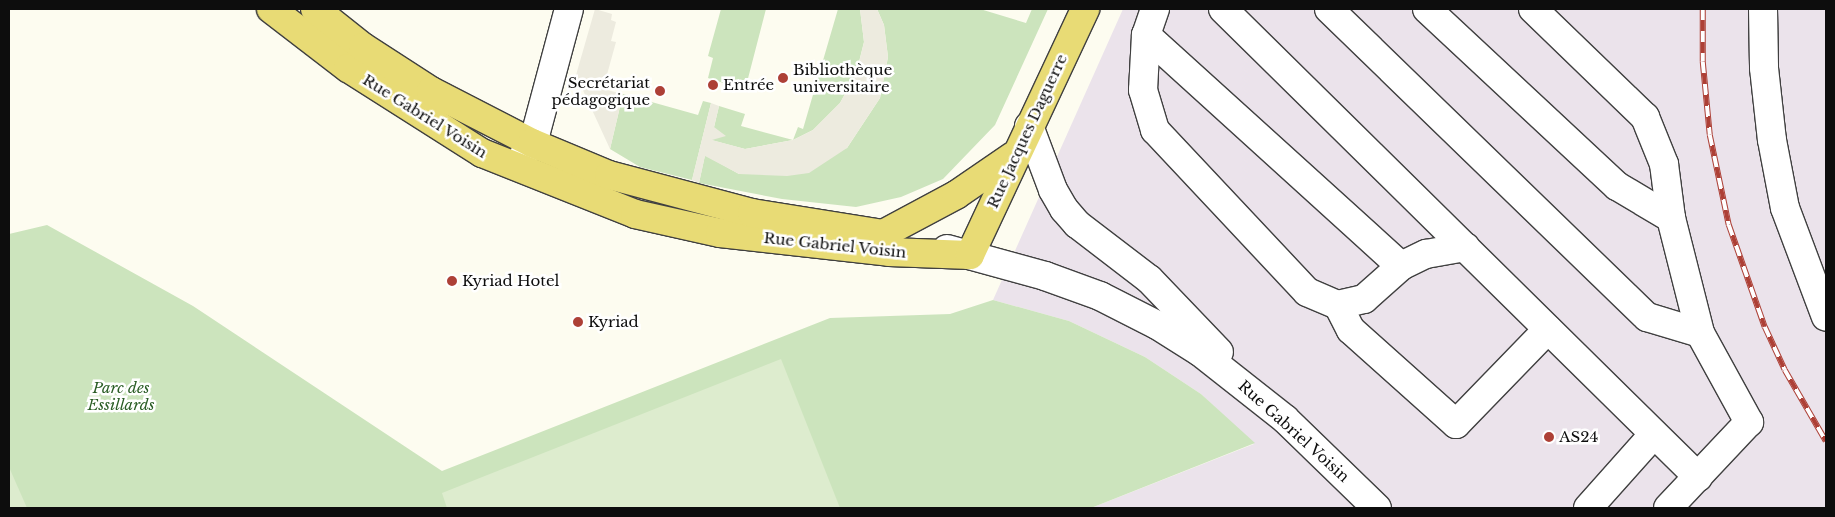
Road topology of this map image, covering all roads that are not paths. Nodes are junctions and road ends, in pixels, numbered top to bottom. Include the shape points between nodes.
1 (271, 9) edge
2 (314, 9) edge
3 (569, 9) edge
4 (1085, 9) edge
5 (1155, 9) edge
6 (1223, 9) edge
7 (1329, 9) edge
8 (1427, 9) edge
9 (1533, 9) edge
10 (1764, 9) edge
11 (1146, 34) junction
12 (355, 58) junction
13 (1029, 126) junction
14 (532, 144) junction
15 (1014, 156) junction
16 (517, 168) junction
17 (1671, 218) junction
18 (883, 234) junction
19 (1465, 247) junction
20 (970, 255) junction
21 (1401, 266) junction
22 (1338, 305) junction
23 (1826, 316) edge
24 (1548, 329) junction
25 (1700, 333) junction
26 (1285, 419) junction
27 (1654, 434) junction
28 (1698, 477) junction
29 (1377, 508) edge
30 (1588, 508) edge
31 (1668, 508) edge

1 - 12 main road, Rue Gabriel Voisin
2 - 12 main road
3 - 14 street
4 - 13 main road, Rue Jacques Daguerre
5 - 11 street
6 - 19 street
7 - 25 street via 1647,317
8 - 17 street via 1617,186
9 - 17 street via 1645,117 1664,164
10 - 23 street via 1764,68 1772,140 1785,208
11 - 21 street
11 - 22 street via 1143,90 1155,130 1307,292
12 - 14 main road via 430,91
12 - 16 main road, Rue Gabriel Voisin via 482,153
13 - 15 main road, Rue Jacques Daguerre
13 - 26 street via 1064,210 1084,230 1148,278
14 - 16 street
14 - 18 main road via 609,175 689,199 752,213
15 - 18 main road via 956,195
15 - 20 main road, Rue Jacques Daguerre
16 - 20 main road, Rue Gabriel Voisin via 635,214 720,233 889,252
17 - 25 street
18 - 20 street
19 - 21 street via 1426,254
19 - 24 street
20 - 26 street, Rue Gabriel Voisin via 1045,276 1116,304 1200,352
21 - 22 street via 1364,299
22 - 24 street via 1351,330 1456,424
24 - 27 street
25 - 28 street via 1749,422
26 - 29 street, Rue Gabriel Voisin
27 - 28 street
27 - 30 street
28 - 31 street

